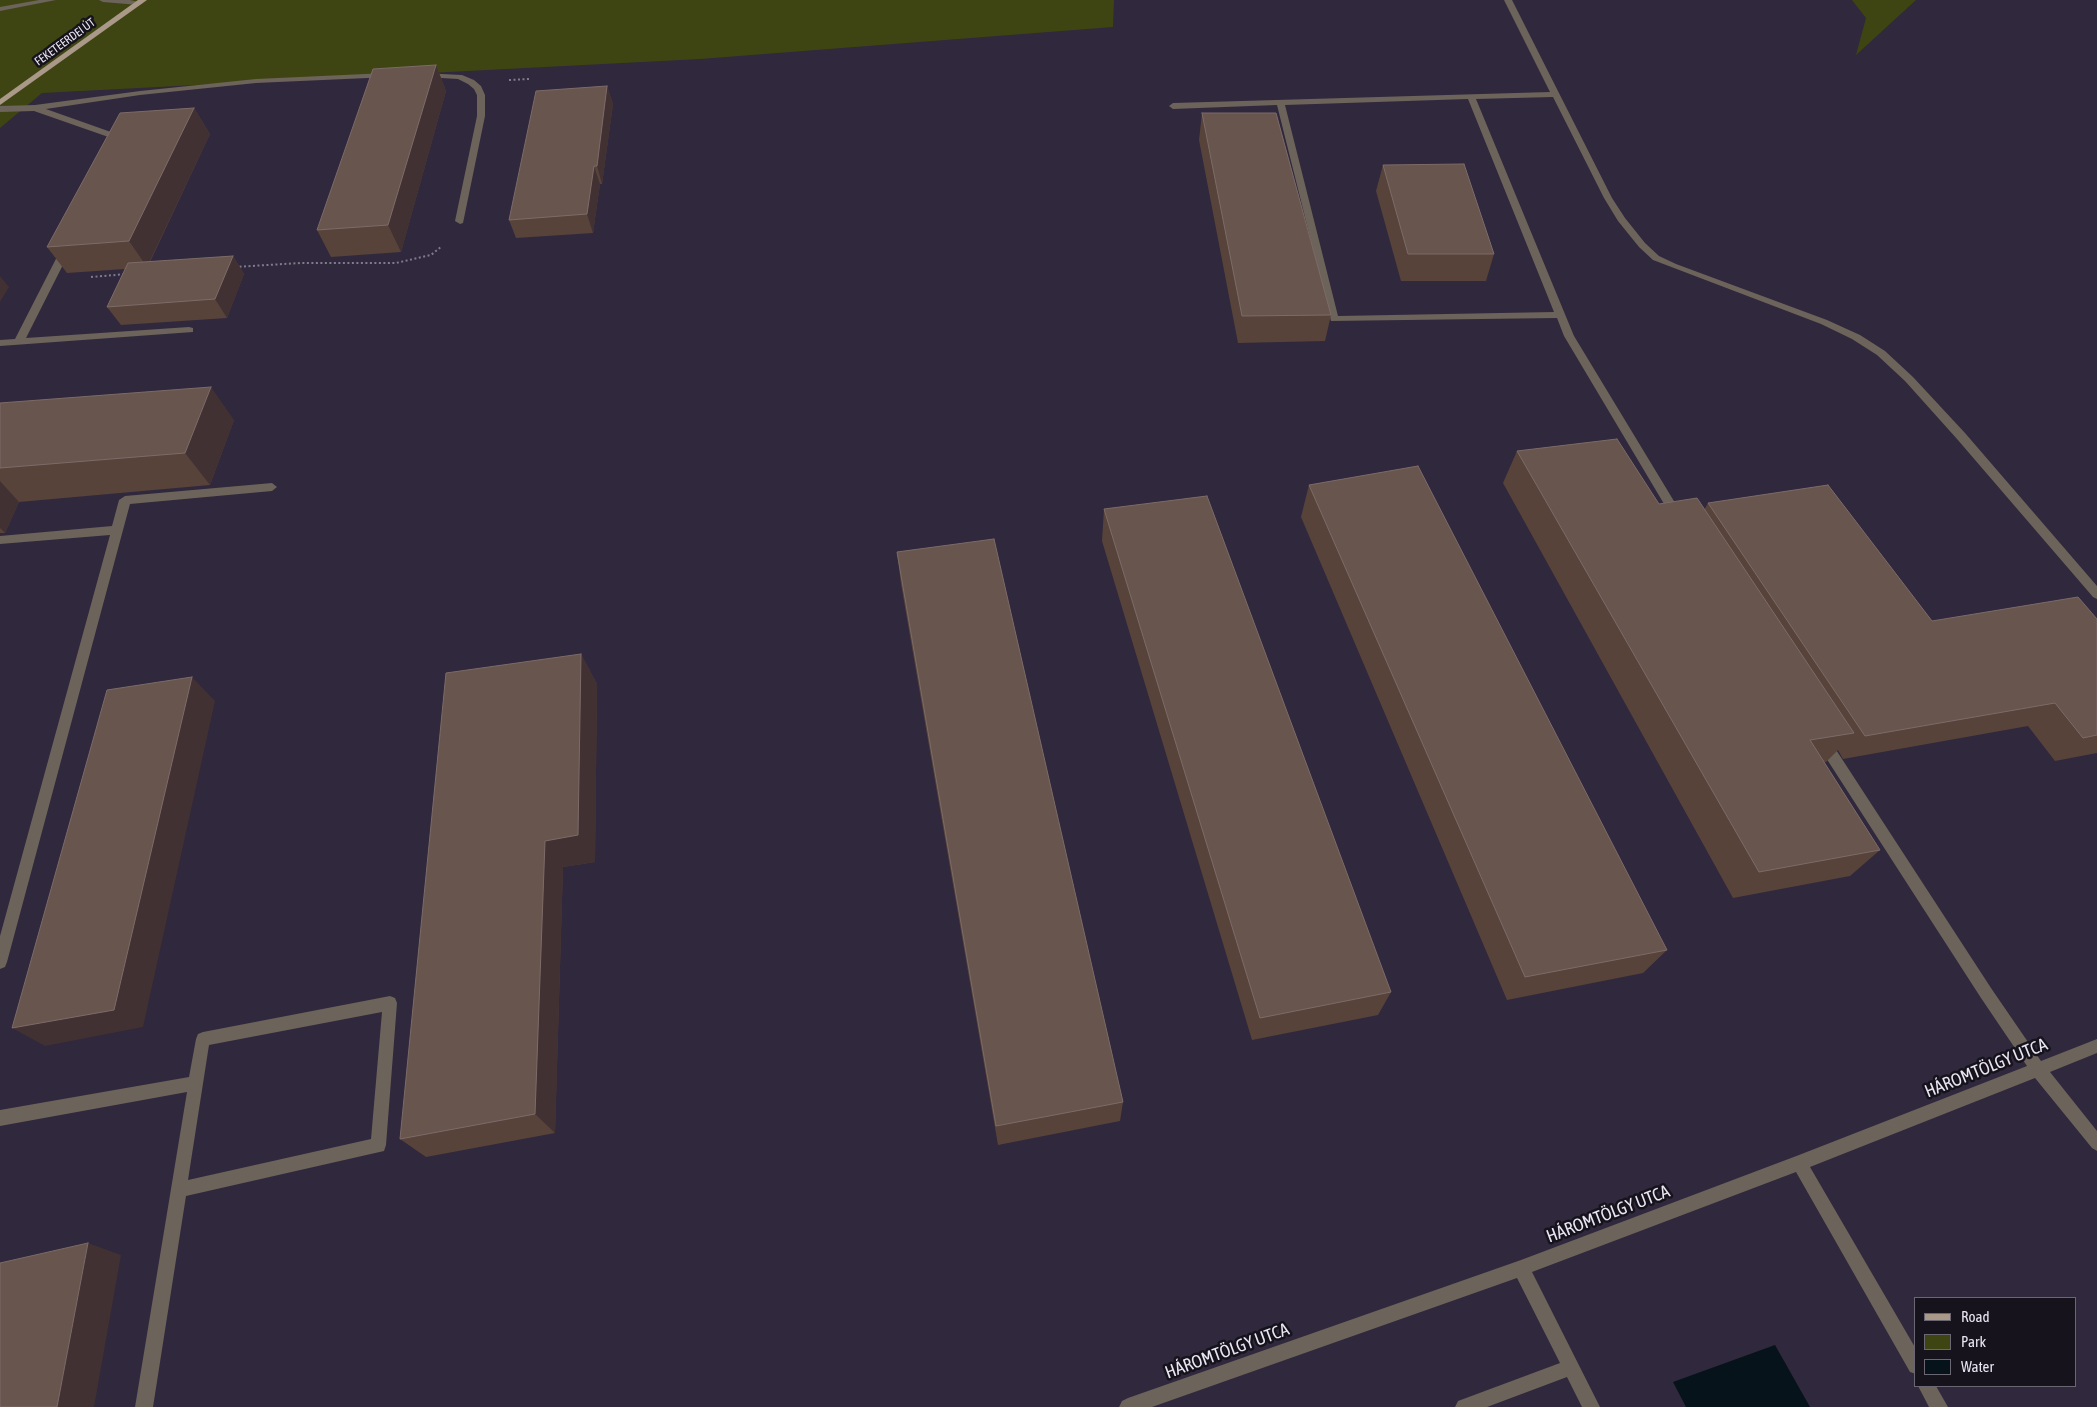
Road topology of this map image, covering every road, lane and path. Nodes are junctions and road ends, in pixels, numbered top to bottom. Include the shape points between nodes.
1 (52, 0) edge
2 (103, 0) edge
3 (1508, 0) edge
4 (42, 1) edge
5 (141, 2) edge
6 (0, 8) edge
7 (401, 74) edge
8 (419, 74) edge
9 (1556, 94) junction
10 (1471, 96) junction
11 (1280, 102) junction
12 (0, 103) edge
13 (1172, 106) dead end
14 (35, 108) junction
15 (0, 109) edge
16 (117, 148) edge
17 (460, 221) joint
18 (68, 244) edge
19 (233, 267) edge
20 (127, 274) edge
21 (50, 279) junction
22 (1560, 315) junction
23 (189, 330) dead end
24 (19, 342) junction
25 (0, 343) edge
26 (272, 487) dead end
27 (1683, 525) edge
28 (116, 530) junction
29 (0, 540) edge
30 (2097, 594) edge
31 (1818, 734) edge
32 (0, 962) edge
33 (2097, 1046) edge
34 (2038, 1069) junction
35 (196, 1084) junction
36 (0, 1118) edge
37 (2097, 1143) edge
38 (1799, 1163) junction
39 (179, 1190) junction
40 (1521, 1268) junction
41 (1914, 1363) edge
42 (1572, 1367) junction
43 (1928, 1387) edge
44 (144, 1407) edge
45 (1128, 1407) edge
46 (1464, 1407) edge
47 (1591, 1407) edge
48 (1939, 1407) edge

1 - 4 street
2 - 5 street
3 - 9 street
4 - 6 street
5 - 12 main road, FEKETEERDEI ÚT
7 - 14 street via 256,81 140,92
8 - 17 street via 459,77 471,82 481,95 482,116
9 - 10 street
9 - 30 street via 1608,198 1621,219 1656,258 1824,322 1881,353 1961,436
10 - 11 street
10 - 22 street
11 - 13 street
11 - 22 street via 1334,319
14 - 15 street
14 - 16 street via 122,139
17 - 19 path via 442,246 431,255 415,260
18 - 21 street
20 - 21 path
21 - 24 street
22 - 27 street via 1569,336
23 - 24 street
24 - 25 street
26 - 28 street via 125,500
28 - 29 street
28 - 32 street
31 - 34 street
33 - 34 street, HÁROMTÖLGY UTCA
34 - 37 street
34 - 38 street, HÁROMTÖLGY UTCA
35 - 36 street
35 - 39 street
35 - 39 street via 203,1039 390,1004 378,1145
38 - 40 street, HÁROMTÖLGY UTCA
38 - 41 street
39 - 44 street
40 - 42 street
40 - 45 street, HÁROMTÖLGY UTCA
42 - 46 street
42 - 47 street
43 - 48 street

